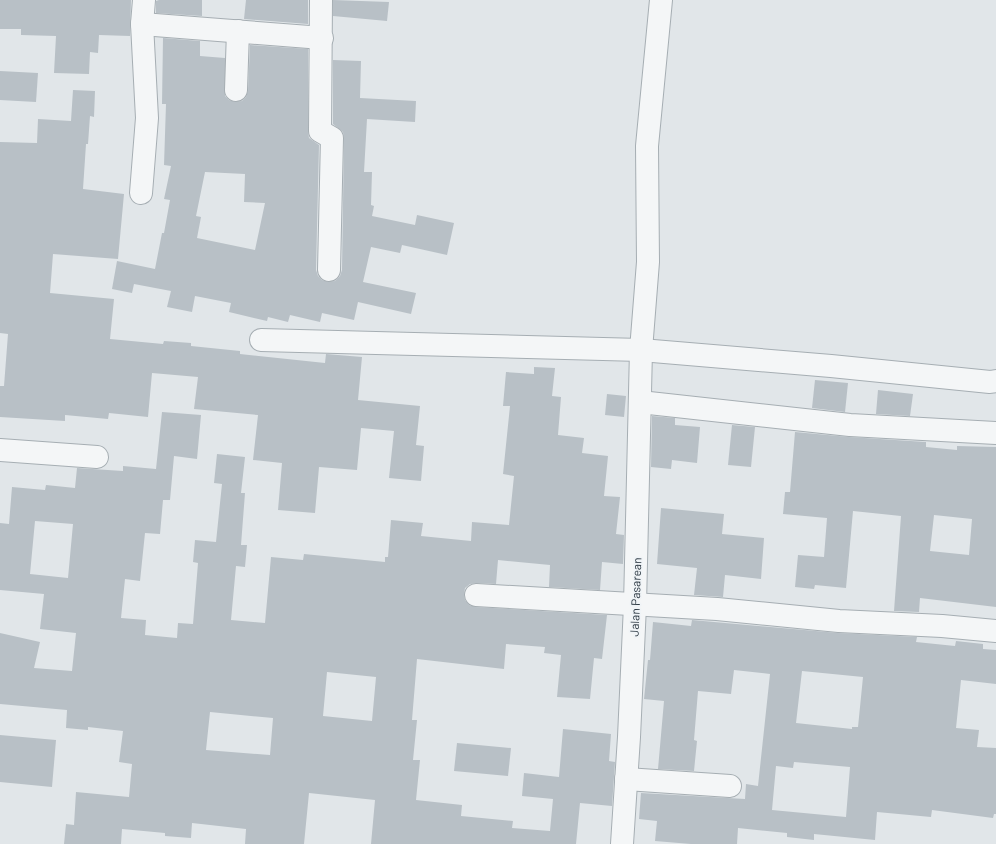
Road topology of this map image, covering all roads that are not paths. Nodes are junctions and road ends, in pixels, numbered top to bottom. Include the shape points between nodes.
1 (144, 0) edge
2 (321, 0) edge
3 (661, 0) edge
4 (142, 24) junction
5 (238, 31) junction
6 (322, 38) junction
7 (236, 90) dead end
8 (141, 193) dead end
9 (330, 270) dead end
10 (261, 340) dead end
11 (641, 350) junction
12 (996, 381) edge
13 (640, 402) junction
14 (996, 434) edge
15 (0, 450) edge
16 (97, 457) dead end
17 (476, 595) dead end
18 (635, 605) junction
19 (996, 632) edge
20 (626, 779) junction
21 (730, 786) dead end
22 (622, 844) edge

1 - 4 street
2 - 6 street
3 - 11 street, Jalan Pasarean via 647,146 648,262
4 - 5 street
4 - 8 street via 147,118
5 - 6 street
5 - 7 street
6 - 9 street via 320,131 332,138
10 - 11 street
11 - 12 street
11 - 13 street, Jalan Pasarean
13 - 14 street via 850,425
13 - 18 street, Jalan Pasarean
15 - 16 street
17 - 18 street
18 - 19 street via 717,609
18 - 20 street, Jalan Pasarean
20 - 21 street
20 - 22 street, Jalan Pasarean

